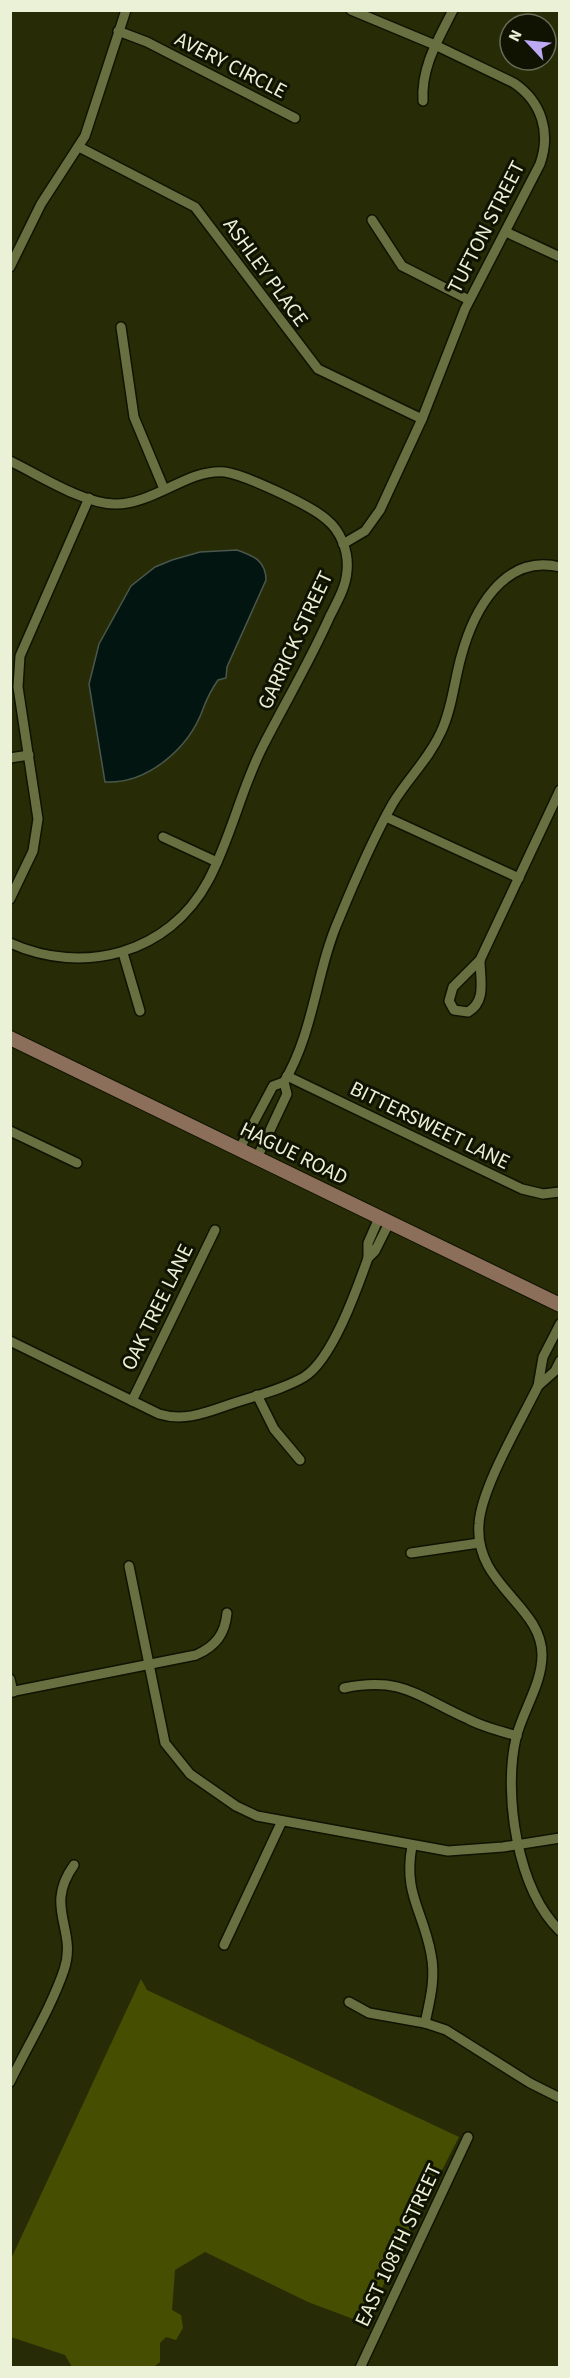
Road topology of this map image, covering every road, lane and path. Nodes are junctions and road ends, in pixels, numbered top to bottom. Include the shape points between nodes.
1 (126, 10) edge
2 (351, 10) edge
3 (453, 10) edge
4 (118, 31) junction
5 (435, 45) junction
6 (423, 101) dead end
7 (295, 118) dead end
8 (79, 147) junction
9 (372, 220) dead end
10 (506, 232) junction
11 (560, 257) edge
12 (10, 267) edge
13 (468, 300) junction
14 (121, 327) dead end
15 (422, 419) junction
16 (10, 461) edge
17 (164, 489) junction
18 (90, 498) junction
19 (343, 544) junction
20 (560, 567) edge
21 (29, 754) junction
22 (10, 758) edge
23 (560, 790) edge
24 (386, 817) junction
25 (163, 837) dead end
26 (217, 862) junction
27 (519, 878) junction
28 (10, 899) edge
29 (10, 943) edge
30 (123, 953) junction
31 (480, 960) junction
32 (140, 1011) dead end
33 (10, 1038) edge
34 (286, 1079) junction
35 (10, 1131) edge
36 (239, 1150) junction
37 (257, 1158) junction
38 (77, 1164) dead end
39 (560, 1192) edge
40 (384, 1220) junction
41 (215, 1230) dead end
42 (560, 1305) edge
43 (560, 1324) edge
44 (10, 1341) edge
45 (560, 1361) edge
46 (537, 1386) junction
47 (257, 1395) junction
48 (132, 1401) junction
49 (300, 1460) dead end
50 (479, 1543) junction
51 (411, 1553) dead end
52 (129, 1566) dead end
53 (227, 1612) dead end
54 (149, 1666) junction
55 (10, 1679) edge
56 (344, 1688) dead end
57 (12, 1692) edge
58 (517, 1736) junction
59 (282, 1821) junction
60 (560, 1838) edge
61 (519, 1844) junction
62 (412, 1846) junction
63 (74, 1865) dead end
64 (560, 1931) edge
65 (224, 1945) dead end
66 (349, 2002) dead end
67 (425, 2023) junction
68 (10, 2082) edge
69 (560, 2098) edge
70 (468, 2138) dead end
71 (360, 2367) edge

1 - 4 street
2 - 5 street, TUFTON STREET
3 - 5 street
4 - 7 street, AVERY CIRCLE
4 - 8 street via 92,118
5 - 6 street via 423,75
5 - 10 street, TUFTON STREET via 521,88 540,114 545,130 543,156
8 - 12 street via 41,204
8 - 15 street, ASHLEY PLACE via 195,207 318,369
9 - 13 street via 402,266
10 - 11 street
10 - 13 street, TUFTON STREET
13 - 15 street, TUFTON STREET
14 - 17 street via 134,417
15 - 19 street, TUFTON STREET via 375,519 361,534
16 - 18 street
17 - 18 street via 120,504
17 - 19 street via 200,474 233,474 321,515
18 - 21 street via 20,656 18,687
19 - 26 street, GARRICK STREET via 347,562 343,588 262,748
20 - 24 street via 529,566 509,575 488,596 463,650 435,746
21 - 22 street
21 - 28 street via 38,830 33,851
23 - 27 street
24 - 27 street
24 - 34 street via 334,930 304,1037
25 - 26 street
26 - 30 street, GARRICK STREET via 202,892 183,915 155,937
27 - 31 street
29 - 30 street, GARRICK STREET via 42,955 69,959
30 - 32 street
31 - 31 street via 450,992 454,1010 468,1012 478,1004 482,992
33 - 36 street, HAGUE ROAD
34 - 36 street via 273,1086
34 - 37 street via 287,1094
34 - 39 street, BITTERSWEET LANE via 522,1190
35 - 38 street
36 - 37 street, HAGUE ROAD
37 - 40 street, HAGUE ROAD
40 - 42 street, HAGUE ROAD
40 - 47 street via 368,1243 368,1258 353,1297 317,1367 298,1380
41 - 48 street, OAK TREE LANE
43 - 46 street via 543,1357
44 - 48 street
45 - 46 street via 555,1371
46 - 50 street via 487,1492 480,1514
47 - 48 street via 185,1417 159,1414
47 - 49 street via 274,1430
50 - 51 street
50 - 58 street via 493,1576 533,1626 540,1641 540,1672
52 - 54 street
53 - 54 street via 219,1639 205,1651
54 - 57 street
54 - 59 street via 161,1734 177,1761 242,1810
55 - 57 street
56 - 58 street via 379,1683 405,1687 468,1719
58 - 61 street via 512,1783
59 - 62 street
59 - 65 street
60 - 61 street
61 - 62 street via 466,1851
61 - 64 street via 534,1893
62 - 67 street via 410,1891 432,1961 432,1990
63 - 68 street via 64,1878 59,1898 67,1944 64,1970
66 - 67 street via 377,2016
67 - 69 street via 460,2036 530,2083
70 - 71 street, EAST 108TH STREET

